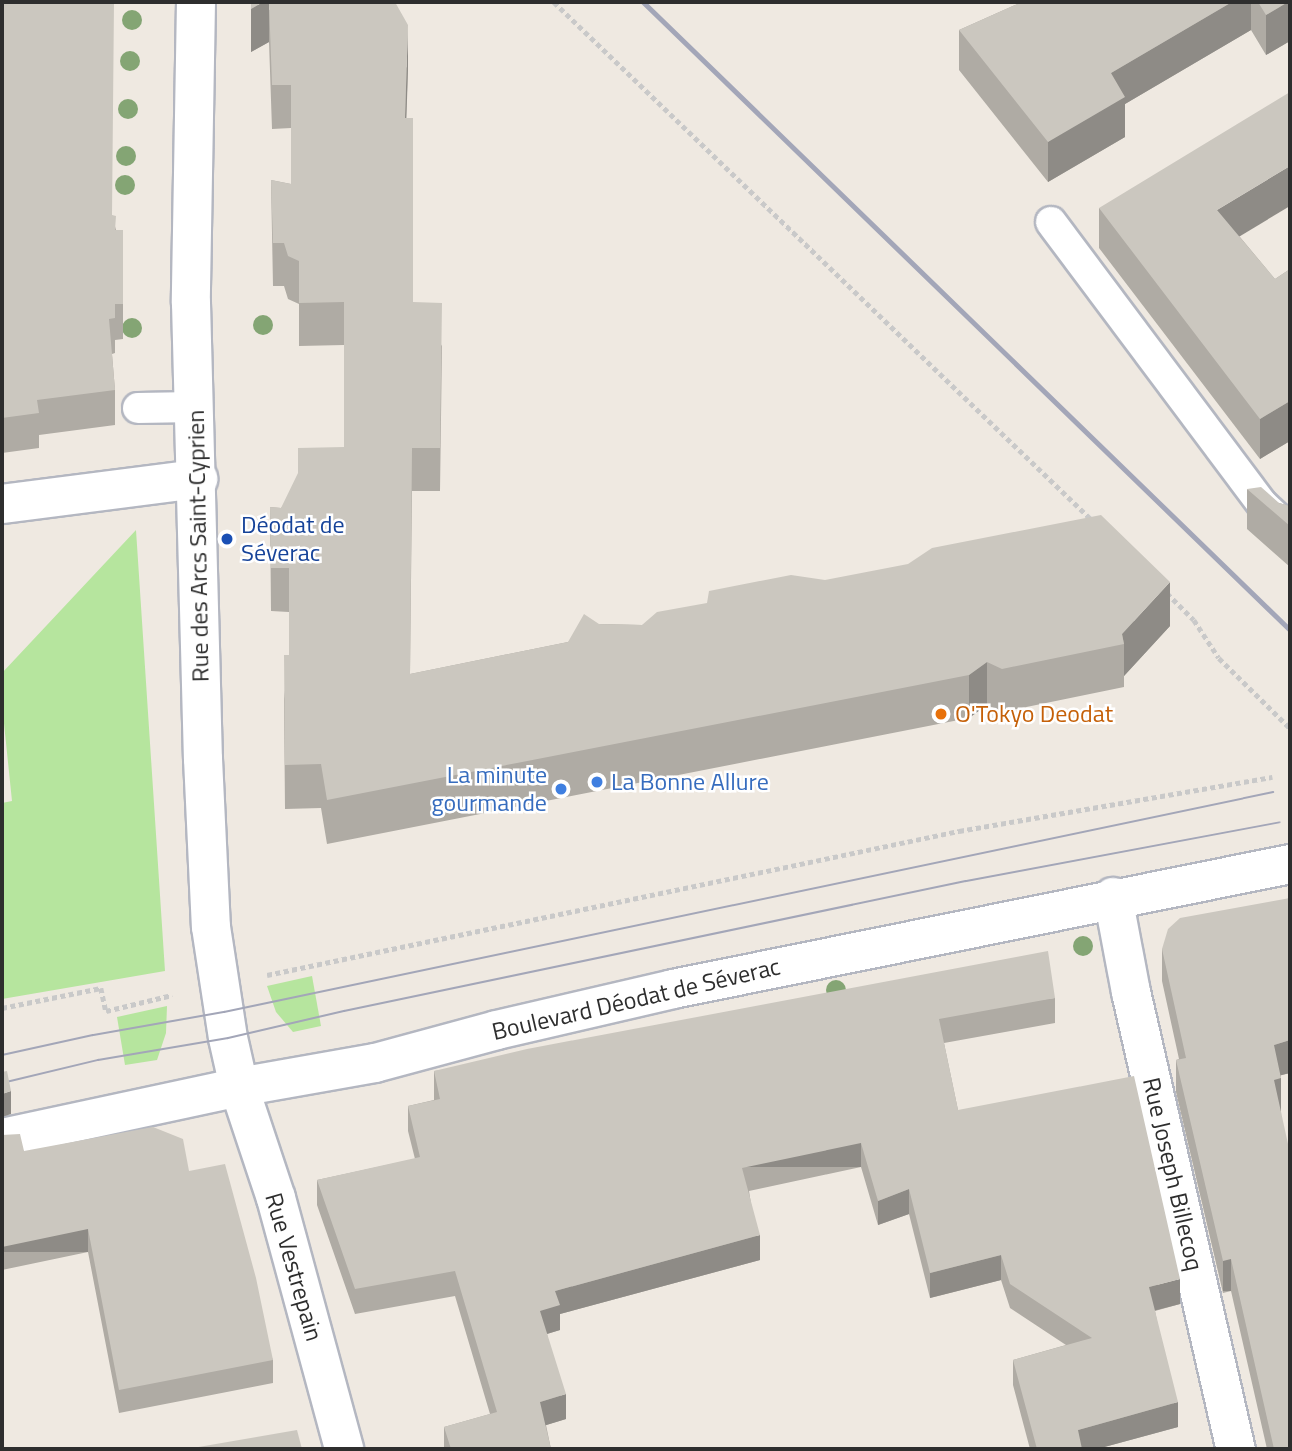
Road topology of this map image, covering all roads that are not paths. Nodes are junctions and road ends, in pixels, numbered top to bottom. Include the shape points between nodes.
1 (196, 2) edge
2 (1051, 222) dead end
3 (194, 407) junction
4 (138, 408) dead end
5 (198, 479) junction
6 (2, 504) edge
7 (1290, 530) edge
8 (1284, 867) edge
9 (1114, 897) junction
10 (239, 1087) junction
11 (2, 1138) edge
12 (344, 1449) edge
13 (1236, 1449) edge

1 - 3 street, Rue des Arcs Saint-Cyprien via 191,303
2 - 7 lane via 1263,506
3 - 4 lane
3 - 5 street, Rue des Arcs Saint-Cyprien
5 - 6 street
5 - 10 street, Rue des Arcs Saint-Cyprien via 210,919
8 - 9 street, Boulevard Déodat de Séverac
9 - 10 street, Boulevard Déodat de Séverac via 590,1007 375,1063
9 - 13 street, Rue Joseph Billecoq via 1131,992
10 - 11 street, Boulevard Déodat de Séverac
10 - 12 street, Rue Vestrepain via 276,1198

